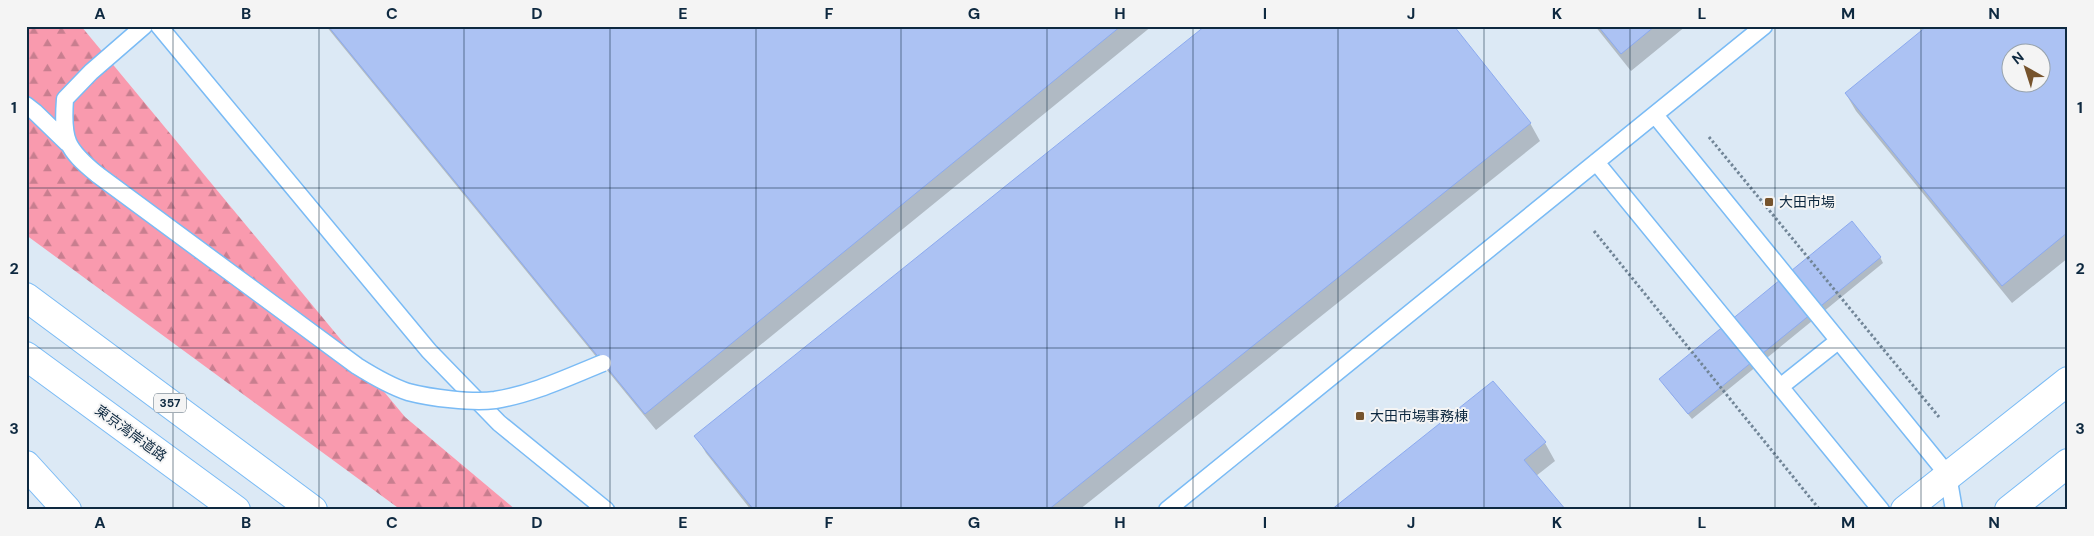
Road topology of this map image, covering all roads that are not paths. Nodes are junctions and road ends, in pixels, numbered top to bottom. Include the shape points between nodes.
1 (144, 26) edge
2 (159, 26) edge
3 (1764, 26) edge
4 (26, 105) edge
5 (1655, 115) junction
6 (67, 143) junction
7 (1596, 162) junction
8 (26, 297) edge
9 (1838, 341) junction
10 (26, 356) edge
11 (603, 363) dead end
12 (2068, 381) edge
13 (1780, 387) junction
14 (2068, 463) edge
15 (26, 465) edge
16 (1948, 475) junction
17 (26, 493) edge
18 (49, 510) edge
19 (67, 510) edge
20 (236, 510) edge
21 (313, 510) edge
22 (606, 510) edge
23 (1167, 510) edge
24 (1881, 510) edge
25 (1905, 510) edge
26 (1954, 510) edge
27 (2010, 510) edge

1 - 6 lane via 65,98
2 - 22 lane via 429,351 499,423
3 - 5 lane
4 - 6 lane
5 - 7 lane
5 - 9 lane
6 - 11 lane, bridge via 79,160 98,176 357,366 408,392 494,400 536,390
7 - 13 lane
7 - 23 lane
8 - 21 main road, 357
9 - 13 lane
9 - 16 lane
10 - 20 main road, 東京湾岸道路
12 - 16 main road
13 - 24 lane
14 - 27 main road
15 - 19 main road
16 - 25 main road
16 - 26 lane
17 - 18 main road

